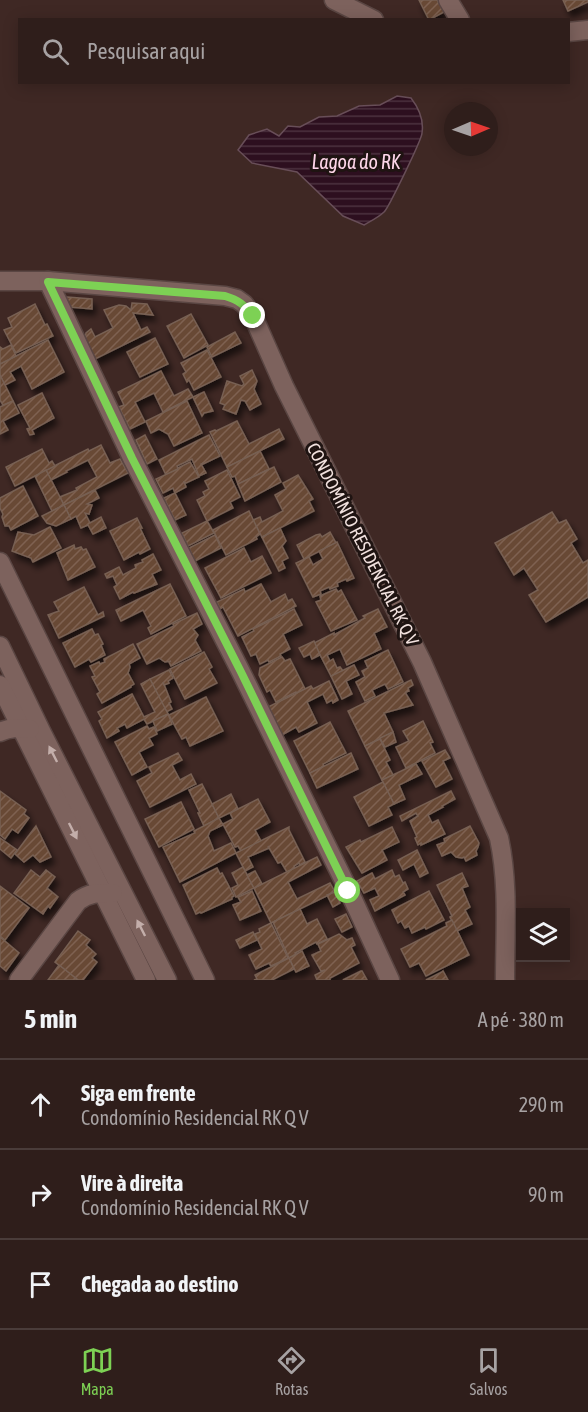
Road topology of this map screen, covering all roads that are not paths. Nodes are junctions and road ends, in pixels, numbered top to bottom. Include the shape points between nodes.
1 (334, 0) edge
2 (448, 0) edge
3 (370, 18) edge
4 (459, 18) edge
5 (588, 30) edge
6 (570, 32) edge
7 (0, 281) edge
8 (48, 282) junction
9 (0, 562) edge
10 (0, 646) edge
11 (0, 685) edge
12 (22, 729) junction
13 (41, 731) junction
14 (0, 732) edge
15 (104, 893) junction
16 (123, 893) junction
17 (19, 980) edge
18 (146, 980) edge
19 (167, 980) edge
20 (205, 980) edge
21 (390, 980) edge
22 (504, 980) edge

1 - 3 street
2 - 4 street
5 - 6 street
7 - 8 street, CONDOMÍNIO RESIDENCIAL RK Q V
8 - 21 street
8 - 22 street, CONDOMÍNIO RESIDENCIAL RK Q V via 225,296 244,304 253,316 422,662 499,838 505,890
9 - 20 street
10 - 13 street
11 - 12 street
12 - 13 street
12 - 14 street
12 -> 15 street
16 -> 13 street
15 - 16 street
15 - 17 street via 78,901
15 - 18 street
19 -> 16 street

